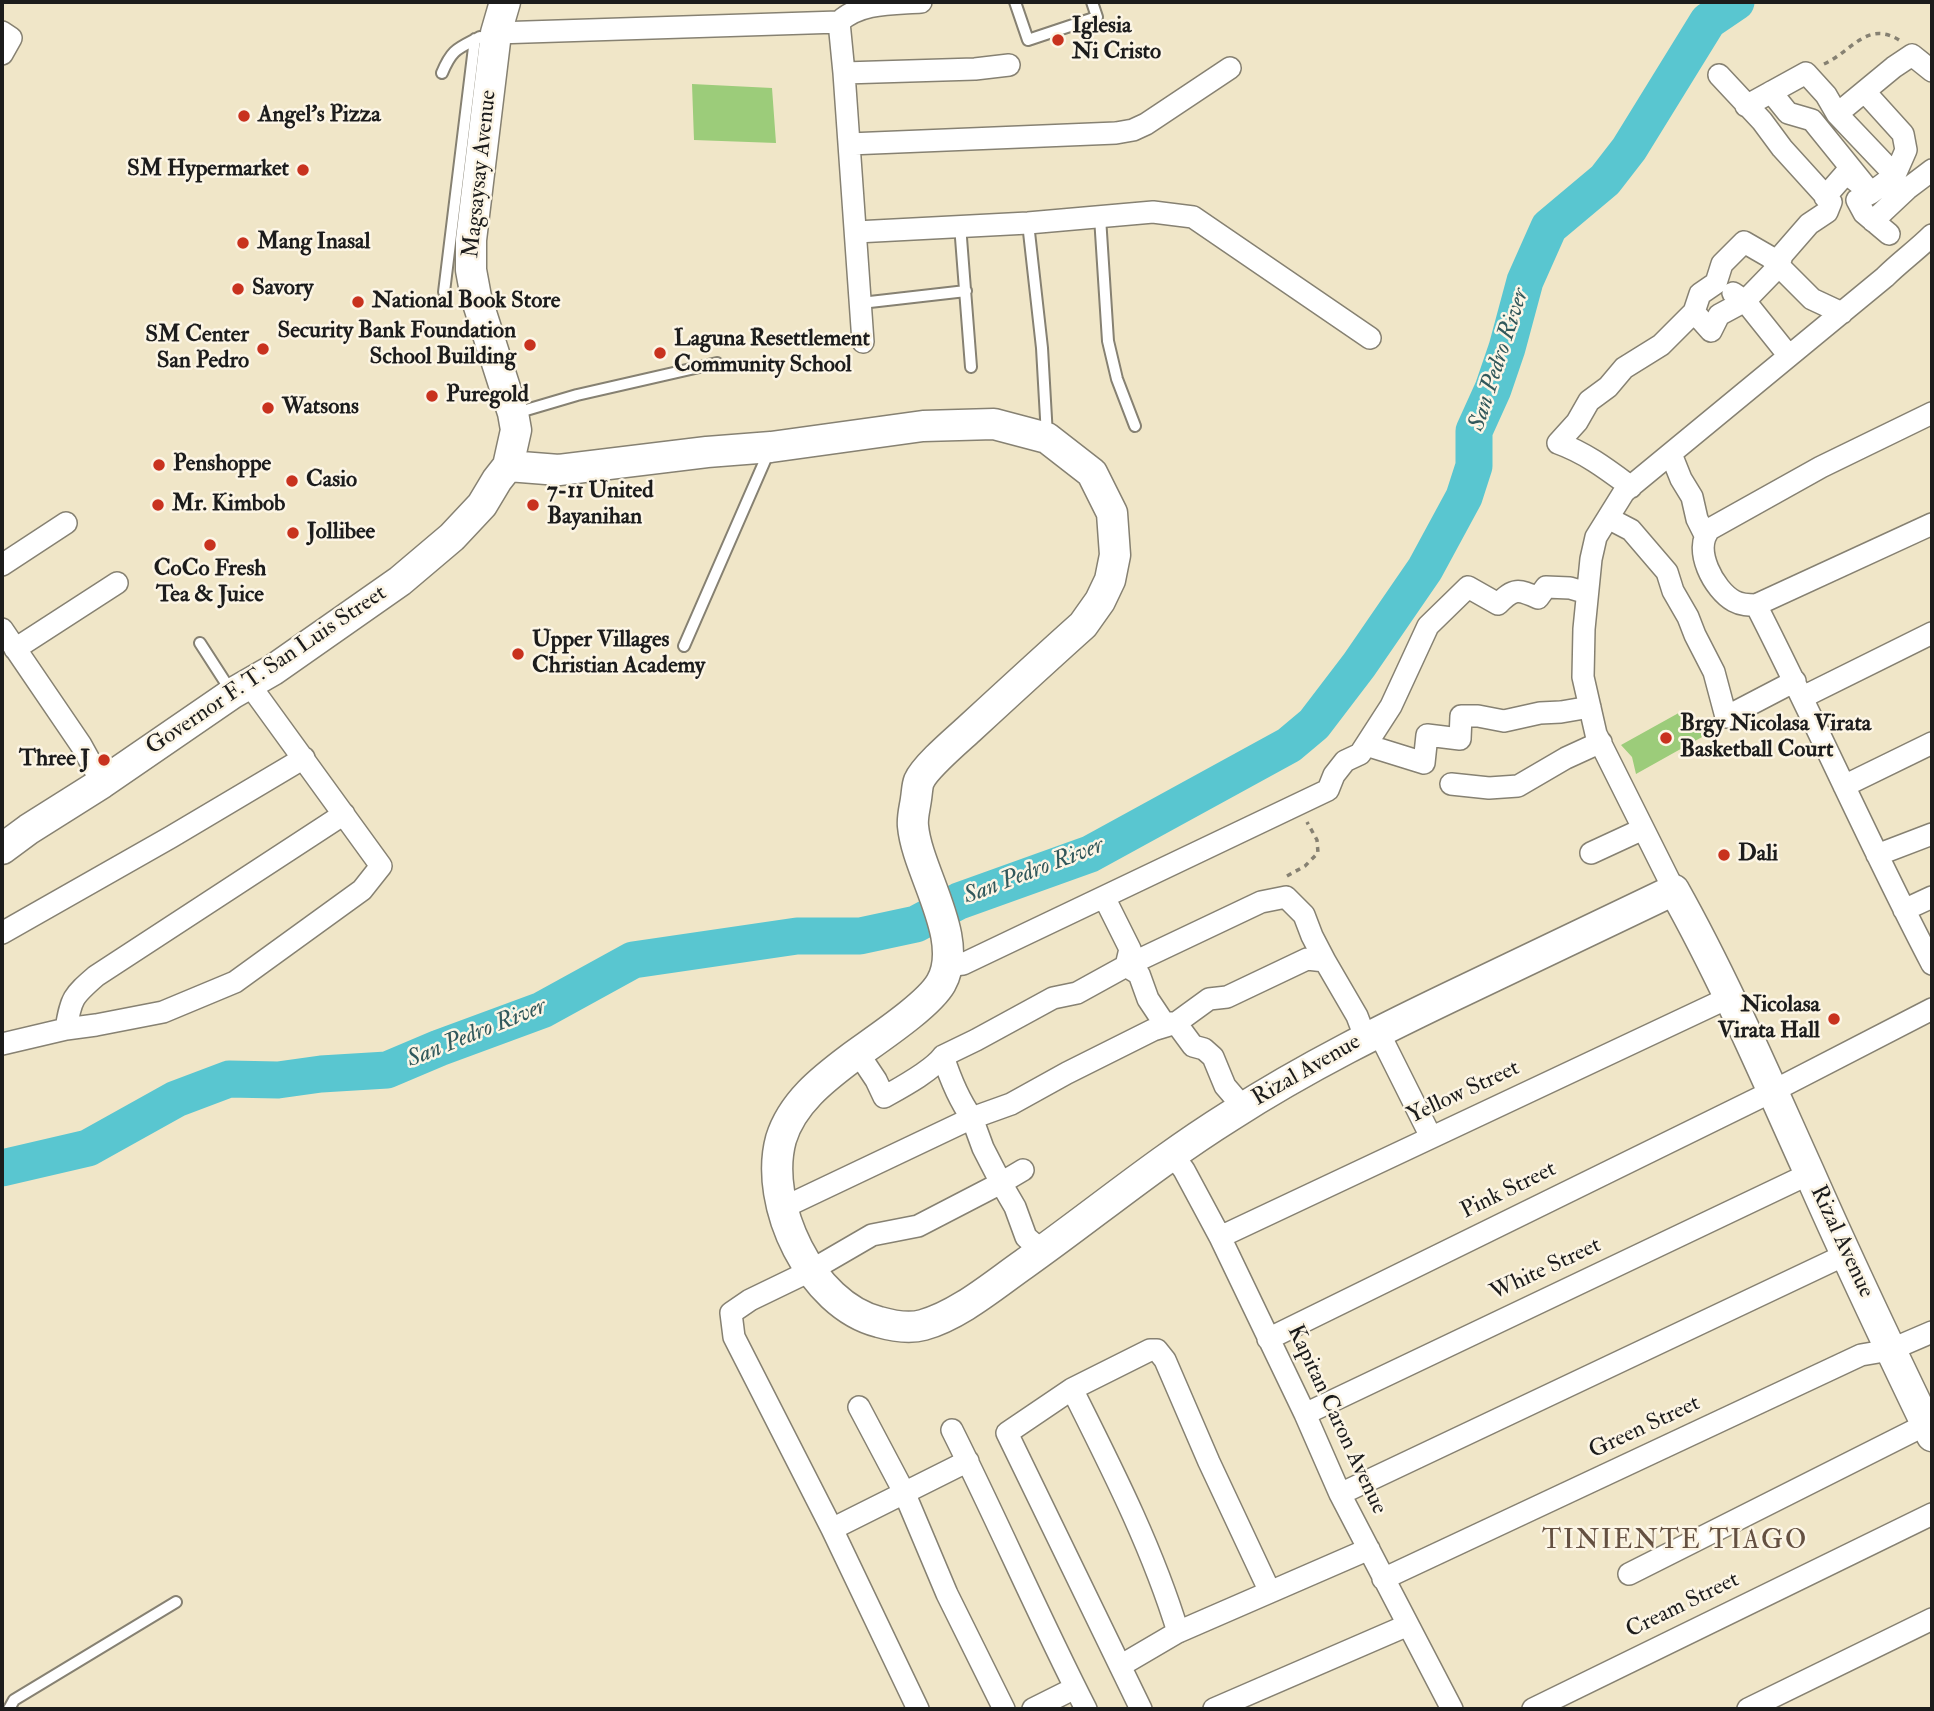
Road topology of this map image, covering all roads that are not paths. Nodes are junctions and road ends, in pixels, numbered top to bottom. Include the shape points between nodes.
1 (505, 2) edge
2 (920, 2) edge
3 (1015, 2) edge
4 (1092, 2) edge
5 (839, 22) junction
6 (2, 32) edge
7 (486, 36) junction
8 (1922, 52) edge
9 (2, 54) edge
10 (1009, 65) dead end
11 (1230, 68) dead end
12 (1932, 71) edge
13 (442, 73) dead end
14 (844, 73) junction
15 (1718, 75) dead end
16 (1771, 92) junction
17 (1866, 92) junction
18 (1746, 106) junction
19 (1838, 114) junction
20 (849, 144) junction
21 (1932, 170) edge
22 (1895, 174) junction
23 (1871, 193) junction
24 (1825, 197) junction
25 (1100, 217) junction
26 (1028, 223) junction
27 (960, 225) junction
28 (856, 232) junction
29 (1932, 235) edge
30 (1779, 266) junction
31 (1716, 283) junction
32 (966, 291) junction
33 (444, 292) dead end
34 (1745, 301) junction
35 (860, 303) junction
36 (1694, 312) junction
37 (1842, 313) junction
38 (1370, 338) dead end
39 (863, 342) dead end
40 (1789, 356) junction
41 (717, 363) dead end
42 (971, 368) dead end
43 (513, 413) junction
44 (1932, 413) edge
45 (1135, 426) dead end
46 (1047, 438) junction
47 (771, 447) junction
48 (1671, 454) junction
49 (508, 466) junction
50 (1631, 487) junction
51 (1608, 519) junction
52 (66, 523) dead end
53 (1932, 524) edge
54 (1705, 535) junction
55 (2, 565) edge
56 (117, 583) dead end
57 (1587, 593) junction
58 (1756, 605) junction
59 (2, 629) edge
60 (1932, 633) edge
61 (200, 643) dead end
62 (684, 646) dead end
63 (15, 649) junction
64 (241, 688) junction
65 (1799, 689) junction
66 (1590, 707) junction
67 (1601, 742) junction
68 (1932, 743) edge
69 (1366, 745) junction
70 (304, 758) junction
71 (102, 783) junction
72 (1451, 785) dead end
73 (1844, 786) junction
74 (344, 814) junction
75 (1643, 829) junction
76 (1932, 834) edge
77 (2, 849) edge
78 (1591, 853) dead end
79 (1877, 855) junction
80 (1674, 890) junction
81 (1104, 897) junction
82 (1932, 897) edge
83 (1904, 910) junction
84 (2, 933) edge
85 (1325, 961) junction
86 (947, 962) junction
87 (1932, 964) edge
88 (1126, 966) junction
89 (1730, 997) junction
90 (1932, 1009) edge
91 (1176, 1023) junction
92 (66, 1029) junction
93 (1371, 1034) junction
94 (2, 1044) edge
95 (943, 1056) junction
96 (864, 1062) dead end
97 (1773, 1091) junction
98 (1243, 1107) junction
99 (972, 1118) junction
100 (1432, 1137) junction
101 (1172, 1154) junction
102 (1023, 1170) dead end
103 (1809, 1174) junction
104 (1001, 1183) junction
105 (793, 1203) dead end
106 (1220, 1237) junction
107 (1042, 1251) junction
108 (1847, 1254) junction
109 (810, 1271) junction
110 (1932, 1332) edge
111 (1268, 1339) junction
112 (1890, 1350) junction
113 (1072, 1389) junction
114 (859, 1407) dead end
115 (1305, 1414) junction
116 (952, 1430) dead end
117 (1929, 1430) edge
118 (968, 1461) junction
119 (904, 1492) junction
120 (1340, 1494) junction
121 (1932, 1514) edge
122 (832, 1529) junction
123 (1369, 1549) junction
124 (1629, 1574) dead end
125 (1383, 1579) junction
126 (1270, 1592) junction
127 (176, 1602) dead end
128 (1932, 1619) edge
129 (1408, 1625) junction
130 (1178, 1632) junction
131 (1120, 1666) junction
132 (1075, 1688) junction
133 (1450, 1708) edge
134 (9, 1709) edge
135 (918, 1709) edge
136 (1004, 1709) edge
137 (1033, 1709) edge
138 (1086, 1709) edge
139 (1141, 1709) edge
140 (1214, 1709) edge
141 (1532, 1709) edge
142 (1748, 1709) edge

1 - 7 main road, Magsaysay Avenue
2 - 5 street via 862,8
3 - 4 lane via 1028,40 1097,17
5 - 7 street
5 - 14 street
6 - 9 street via 11,38
7 - 13 lane via 460,47
7 - 33 lane
7 - 43 main road, Magsaysay Avenue via 471,270
8 - 12 street
8 - 17 street via 1894,67
10 - 14 street
11 - 20 street via 1133,130
14 - 20 street
15 - 18 street
16 - 18 street
16 - 19 street via 1806,73
16 - 23 street via 1788,113 1812,120
17 - 19 street
17 - 22 street via 1903,134 1906,149
18 - 24 street
19 - 22 street
20 - 28 street
21 - 23 street via 1907,189 1881,228 1857,200
22 - 23 street
23 - 24 street via 1846,173
24 - 30 street via 1831,201 1827,212 1809,224 1782,255
25 - 26 street
25 - 38 street via 1153,212 1193,216
25 - 45 lane via 1108,341
26 - 27 street
26 - 46 lane
27 - 28 street
27 - 32 lane
28 - 35 street
29 - 37 street
30 - 31 street via 1744,242 1722,264
30 - 34 street
30 - 37 street via 1812,299
31 - 34 street
31 - 36 street via 1700,294
32 - 35 lane
32 - 42 lane
34 - 36 street via 1719,315 1711,331
34 - 40 street
35 - 39 street
36 - 50 street via 1661,345 1624,368 1589,401 1558,443 1599,463
37 - 40 street
40 - 48 street
41 - 43 lane
43 - 49 main road, Magsaysay Avenue via 516,430
44 - 54 street via 1821,467
46 - 47 main road via 994,424 923,426
46 - 86 main road, Rizal Avenue via 1092,473 1112,513 1115,555 1110,580 1083,625 947,748 919,780 913,824 948,942
47 - 49 main road via 559,470
47 - 62 lane
48 - 50 street
48 - 54 street
49 - 64 main road, Governor F. T. San Luis Street via 482,505 452,537 400,581
50 - 51 street
51 - 57 street via 1596,537
51 - 65 street via 1631,530 1667,572 1714,672 1726,717
52 - 55 street
53 - 58 street
54 - 58 street via 1703,554 1721,592 1736,603
56 - 63 street
57 - 66 street via 1583,677
57 - 69 street via 1546,587 1538,598 1510,592 1499,604 1468,587 1428,626 1391,706
58 - 65 street
59 - 63 street
60 - 65 street
61 - 64 lane
63 - 71 street
64 - 70 street
64 - 71 main road, Governor F. T. San Luis Street
65 - 73 street
66 - 67 street
66 - 69 street via 1504,721 1461,716 1460,739 1427,735 1424,763
67 - 72 street via 1518,786
67 - 75 street
68 - 73 street
69 - 81 street via 1360,754 1345,761 1328,790
70 - 74 street
70 - 84 street
71 - 77 main road, Governor F. T. San Luis Street
73 - 79 street
74 - 92 street via 96,976 75,995
74 - 92 street via 381,866 362,890 235,982 163,1012
75 - 78 street
75 - 80 street
76 - 79 street
79 - 83 street
80 - 89 main road, Rizal Avenue
80 - 93 main road, Rizal Avenue
81 - 86 street via 963,964
81 - 88 street via 1130,949
82 - 83 street
83 - 87 street
85 - 88 street via 1304,915 1286,897 1261,902
85 - 91 street via 1307,959 1227,996 1209,999
85 - 93 street
86 - 109 main road, Rizal Avenue via 942,981 929,998 821,1080 797,1107 782,1137 777,1169 781,1204 792,1240
88 - 91 street via 1139,974 1164,1023
88 - 95 street via 1077,993 1053,998
89 - 97 main road, Rizal Avenue
89 - 100 street, Yellow Street
90 - 97 street, Pink Street
91 - 98 street via 1193,1046 1213,1057 1225,1086
91 - 99 street via 1142,1035 1011,1104
92 - 94 street
93 - 98 main road, Rizal Avenue
93 - 100 street
95 - 96 street via 884,1097
95 - 99 street
97 - 103 main road, Rizal Avenue
97 - 111 street, Pink Street
98 - 101 main road, Rizal Avenue
99 - 104 street
99 - 105 street
100 - 106 street, Yellow Street
101 - 106 street, Kapitan Caron Avenue
101 - 107 main road, Rizal Avenue
102 - 104 street
103 - 108 main road, Rizal Avenue
103 - 115 street, White Street
104 - 107 street via 1016,1207 1026,1237
104 - 109 street via 918,1226 872,1235
106 - 111 street, Kapitan Caron Avenue
107 - 109 main road, Rizal Avenue via 957,1310 921,1326 867,1320 834,1298
108 - 112 main road, Rizal Avenue
108 - 120 street
109 - 122 street via 731,1313 734,1337
110 - 112 street, Green Street
111 - 115 street, Kapitan Caron Avenue
112 - 117 main road, Rizal Avenue
112 - 125 street, Green Street via 1861,1355
113 - 126 street via 1157,1350
113 - 130 street via 1133,1513
113 - 131 street via 1007,1433
114 - 119 street
115 - 120 street, Kapitan Caron Avenue
116 - 118 street
117 - 124 street
118 - 119 street
118 - 132 street
119 - 122 street
119 - 136 street via 947,1594
120 - 123 street, Kapitan Caron Avenue
121 - 141 street, Cream Street
122 - 135 street
123 - 125 street, Kapitan Caron Avenue
123 - 126 street
125 - 129 street, Kapitan Caron Avenue
126 - 130 street
127 - 134 lane via 14,1700
128 - 142 street
129 - 133 street, Kapitan Caron Avenue
129 - 140 street
130 - 131 street
131 - 139 street
132 - 137 street
132 - 138 street

